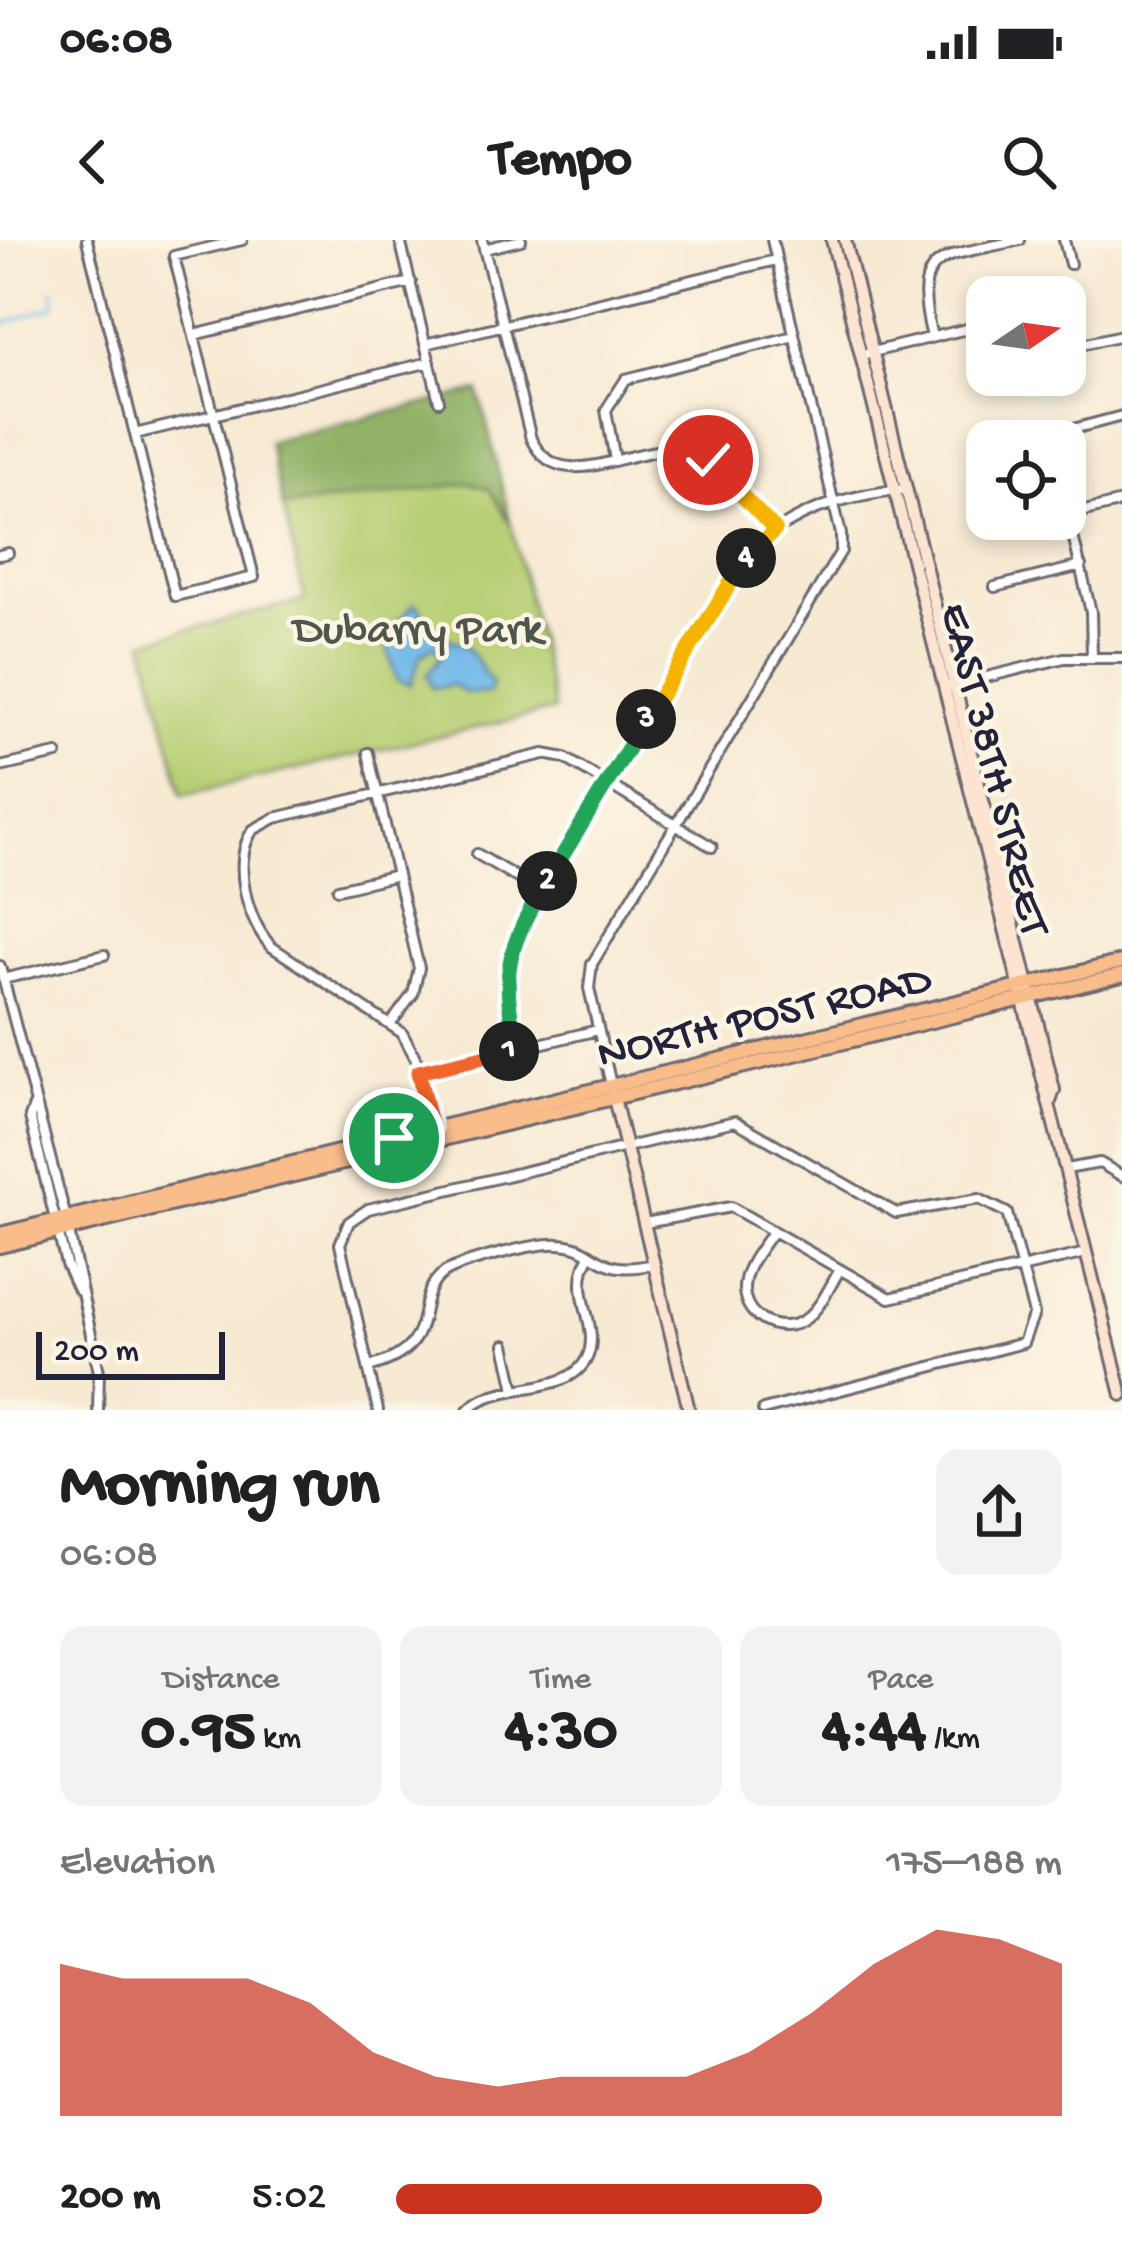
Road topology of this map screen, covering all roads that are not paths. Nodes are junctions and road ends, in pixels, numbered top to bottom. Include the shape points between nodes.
1 (87, 240) edge
2 (242, 240) edge
3 (400, 240) edge
4 (521, 240) edge
5 (772, 240) edge
6 (832, 240) edge
7 (844, 240) edge
8 (1020, 240) edge
9 (1064, 240) edge
10 (483, 244) edge
11 (776, 260) junction
12 (1070, 264) dead end
13 (411, 282) junction
14 (503, 325) junction
15 (966, 329) edge
16 (194, 335) junction
17 (1122, 335) edge
18 (794, 336) junction
19 (932, 337) junction
20 (1086, 343) edge
21 (425, 344) junction
22 (866, 354) junction
23 (430, 362) junction
24 (439, 400) dead end
25 (214, 414) junction
26 (1122, 416) edge
27 (1086, 425) edge
28 (134, 434) junction
29 (726, 437) dead end
30 (614, 460) junction
31 (710, 461) junction
32 (900, 490) junction
33 (1122, 502) edge
34 (834, 504) junction
35 (1086, 511) edge
36 (775, 530) junction
37 (1074, 540) edge
38 (1081, 566) junction
39 (994, 587) dead end
40 (1092, 656) junction
41 (1122, 658) edge
42 (948, 687) junction
43 (368, 753) dead end
44 (56, 754) dead end
45 (0, 767) edge
46 (606, 783) junction
47 (378, 794) junction
48 (676, 825) junction
49 (712, 847) dead end
50 (477, 854) dead end
51 (397, 875) junction
52 (338, 889) dead end
53 (541, 892) junction
54 (104, 955) dead end
55 (1122, 962) edge
56 (0, 966) edge
57 (1122, 974) edge
58 (3, 979) junction
59 (1024, 993) junction
60 (392, 1022) junction
61 (598, 1030) junction
62 (518, 1049) junction
63 (418, 1072) junction
64 (612, 1091) junction
65 (433, 1135) junction
66 (626, 1146) junction
67 (1066, 1168) junction
68 (1122, 1176) edge
69 (645, 1223) junction
70 (62, 1225) junction
71 (772, 1231) junction
72 (0, 1234) edge
73 (0, 1246) edge
74 (1086, 1252) junction
75 (589, 1257) junction
76 (655, 1264) junction
77 (1023, 1268) junction
78 (839, 1271) junction
79 (505, 1345) dead end
80 (368, 1367) junction
81 (515, 1389) junction
82 (1122, 1395) edge
83 (470, 1407) edge
84 (98, 1410) edge
85 (378, 1410) edge
86 (689, 1410) edge
87 (763, 1410) edge

1 - 28 street
2 - 16 street via 174,256
3 - 13 street
4 - 10 street
5 - 11 street
6 - 22 main road, EAST 38TH STREET
7 - 22 main road, EAST 38TH STREET
8 - 19 street via 932,267 922,294
9 - 12 street
10 - 14 street
11 - 14 street
11 - 18 street
13 - 16 street
13 - 21 street
14 - 21 street
14 - 30 street via 542,457 570,468
15 - 19 street
16 - 25 street
17 - 20 street
18 - 30 street via 626,379 606,413
18 - 34 street
19 - 22 street
21 - 23 street
22 - 32 main road, EAST 38TH STREET
23 - 24 street
23 - 25 street
25 - 28 street
25 - 28 street via 254,577 175,596
26 - 27 street
29 - 31 street
30 - 31 street via 671,448
31 - 36 street
32 - 34 street
32 - 42 main road, EAST 38TH STREET
33 - 35 street
34 - 36 street
34 - 48 street via 842,537 837,563
36 - 46 street via 738,570
37 - 38 street
38 - 39 street
38 - 40 street
40 - 41 street
40 - 42 street
42 - 59 main road, EAST 38TH STREET
43 - 47 street
44 - 45 street
46 - 47 street via 542,754
46 - 48 street
46 - 53 street
47 - 51 street
47 - 60 street via 274,818 249,835 242,864 262,937
48 - 49 street
48 - 61 street via 592,964
50 - 53 street
51 - 52 street
51 - 60 street via 419,971
53 - 62 street via 507,963
54 - 58 street
55 - 59 main road, NORTH POST ROAD
56 - 58 street
57 - 59 main road, NORTH POST ROAD
58 - 70 street
59 - 64 main road, NORTH POST ROAD
59 - 67 main road, EAST 38TH STREET
60 - 63 street via 411,1045
61 - 62 street
61 - 64 street
62 - 63 street
63 - 65 street
64 - 65 main road, NORTH POST ROAD
64 - 66 main road
65 - 70 main road, NORTH POST ROAD
66 - 69 main road
66 - 77 street via 741,1122 896,1214 976,1199 996,1204 1012,1221
66 - 80 street via 368,1209 345,1227 340,1252
67 - 68 street via 1100,1163
67 - 74 main road, EAST 38TH STREET
69 - 71 street via 721,1205
69 - 76 main road
70 - 72 main road, NORTH POST ROAD
70 - 73 main road, NORTH POST ROAD
70 - 84 street via 100,1372
71 - 78 street
71 - 78 street via 744,1288 764,1322 806,1319
74 - 77 street
74 - 82 main road, EAST 38TH STREET
75 - 76 street via 619,1270
75 - 80 street via 558,1244 449,1270 434,1285 411,1348
75 - 81 street via 578,1285 590,1338 586,1360 568,1376
76 - 86 main road
77 - 78 street via 896,1298
77 - 87 street via 1034,1320 1018,1347
79 - 81 street
80 - 85 street
81 - 83 street

